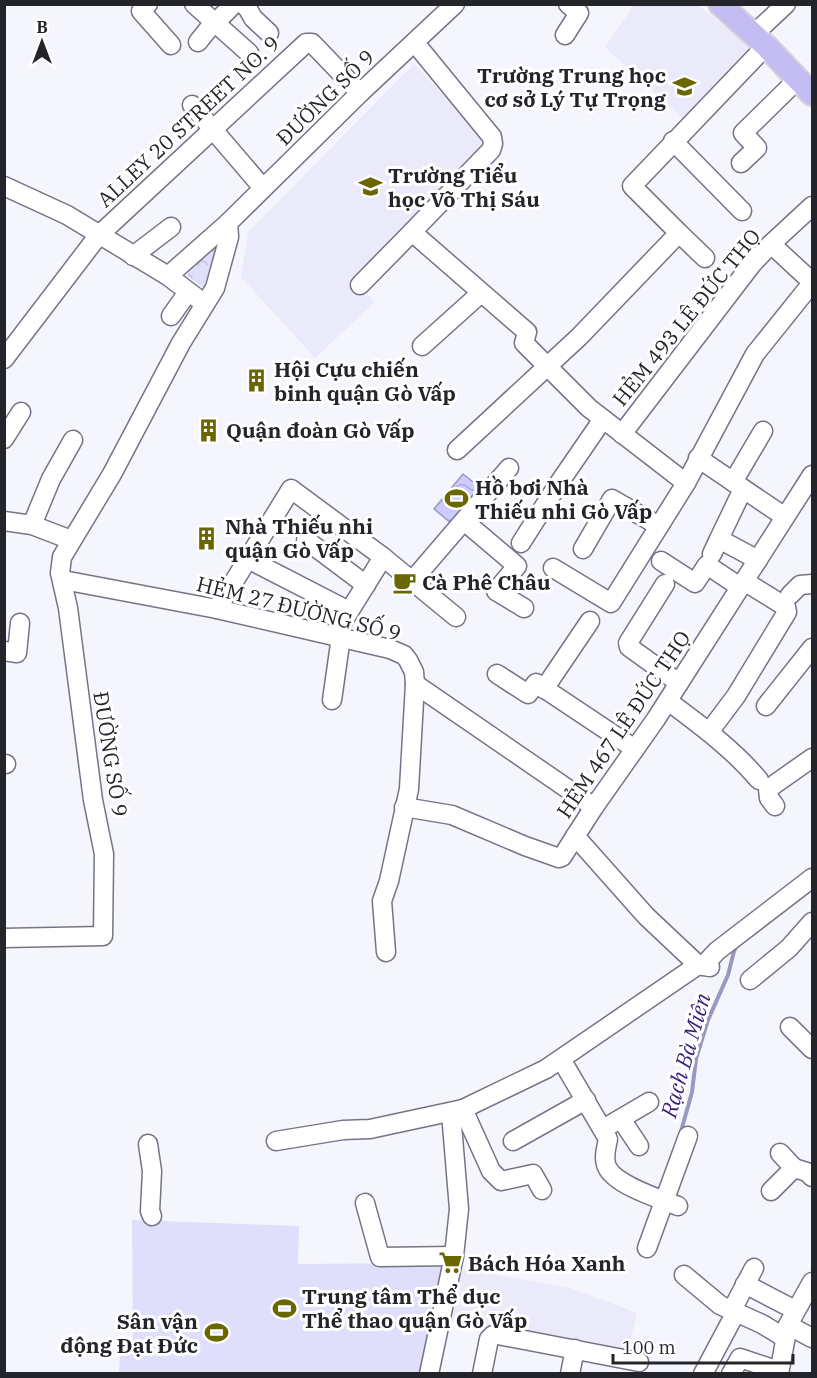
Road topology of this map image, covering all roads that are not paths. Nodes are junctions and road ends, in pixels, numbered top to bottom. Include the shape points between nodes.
1 (148, 4) edge
2 (194, 4) edge
3 (243, 4) edge
4 (455, 4) edge
5 (567, 4) edge
6 (720, 4) edge
7 (786, 4) edge
8 (223, 14) edge
9 (269, 33) dead end
10 (565, 35) dead end
11 (760, 40) junction
12 (198, 42) dead end
13 (415, 43) junction
14 (171, 45) dead end
15 (249, 53) dead end
16 (805, 86) edge
17 (360, 93) junction
18 (192, 105) dead end
19 (211, 129) junction
20 (673, 141) junction
21 (741, 163) dead end
22 (263, 188) junction
23 (7, 193) edge
24 (813, 206) edge
25 (742, 211) dead end
26 (228, 223) junction
27 (171, 227) dead end
28 (412, 232) junction
29 (679, 233) junction
30 (98, 236) junction
31 (771, 244) junction
32 (133, 256) junction
33 (705, 258) dead end
34 (168, 276) junction
35 (813, 283) edge
36 (360, 285) dead end
37 (188, 292) junction
38 (482, 293) junction
39 (205, 304) junction
40 (171, 316) dead end
41 (422, 346) dead end
42 (5, 358) edge
43 (546, 367) junction
44 (21, 412) dead end
45 (603, 419) junction
46 (763, 431) dead end
47 (622, 434) junction
48 (4, 439) edge
49 (73, 440) dead end
50 (457, 450) dead end
51 (698, 458) junction
52 (509, 468) dead end
53 (813, 475) edge
54 (686, 483) junction
55 (738, 485) junction
56 (785, 517) junction
57 (4, 521) edge
58 (464, 521) junction
59 (32, 525) junction
60 (659, 526) junction
61 (71, 540) junction
62 (306, 540) dead end
63 (521, 543) dead end
64 (583, 549) dead end
65 (383, 557) junction
66 (248, 559) junction
67 (758, 560) junction
68 (661, 561) dead end
69 (553, 568) dead end
70 (63, 580) junction
71 (412, 581) junction
72 (665, 584) dead end
73 (742, 584) junction
74 (813, 584) edge
75 (366, 585) junction
76 (790, 595) dead end
77 (524, 608) dead end
78 (217, 609) junction
79 (349, 611) junction
80 (456, 616) dead end
81 (590, 621) dead end
82 (20, 623) dead end
83 (337, 636) junction
84 (813, 648) edge
85 (4, 651) edge
86 (497, 674) dead end
87 (415, 684) junction
88 (679, 684) junction
89 (544, 689) junction
90 (332, 700) dead end
91 (668, 701) junction
92 (766, 706) dead end
93 (709, 732) junction
94 (635, 749) junction
95 (813, 758) edge
96 (759, 780) dead end
97 (775, 806) dead end
98 (404, 807) junction
99 (594, 807) junction
100 (575, 836) junction
101 (813, 878) edge
102 (813, 922) edge
103 (4, 938) edge
104 (386, 952) dead end
105 (704, 966) junction
106 (750, 980) dead end
107 (790, 1027) dead end
108 (813, 1049) edge
109 (561, 1059) junction
110 (585, 1100) junction
111 (649, 1102) dead end
112 (457, 1111) junction
113 (621, 1119) junction
114 (603, 1129) junction
115 (688, 1136) dead end
116 (276, 1141) dead end
117 (513, 1141) dead end
118 (148, 1144) dead end
119 (639, 1146) dead end
120 (780, 1152) dead end
121 (794, 1168) junction
122 (813, 1177) edge
123 (542, 1190) dead end
124 (771, 1191) dead end
125 (365, 1203) dead end
126 (671, 1203) junction
127 (152, 1215) dead end
128 (647, 1248) dead end
129 (454, 1256) junction
130 (684, 1275) dead end
131 (813, 1282) edge
132 (734, 1311) junction
133 (789, 1324) junction
134 (813, 1338) edge
135 (575, 1349) junction
136 (639, 1362) dead end
137 (779, 1372) edge
138 (429, 1374) edge
139 (482, 1374) edge
140 (570, 1374) edge
141 (703, 1374) edge
142 (731, 1374) edge

1 - 14 street via 141,11
2 - 8 street
3 - 9 street
4 - 13 street, ĐƯỜNG SỐ 9
5 - 10 street via 579,13
6 - 11 main road
7 - 11 street
8 - 12 street
8 - 15 street
11 - 16 main road
11 - 20 street
13 - 17 street, ĐƯỜNG SỐ 9
13 - 28 street via 493,144
16 - 21 street via 743,133 757,148
17 - 19 street, ALLEY 20 STREET NO. 9 via 309,42
17 - 22 street, ĐƯỜNG SỐ 9
18 - 19 street
19 - 22 street
19 - 30 street, ALLEY 20 STREET NO. 9
20 - 25 street
20 - 29 street via 632,186
22 - 26 street, ĐƯỜNG SỐ 9
23 - 30 street via 67,215
24 - 31 street, HẺM 493 LÊ ĐỨC THỌ
26 - 34 street, ĐƯỜNG SỐ 9
26 - 39 street via 229,237 218,278
27 - 32 street
28 - 36 street
28 - 38 street
29 - 33 street
29 - 43 street
30 - 32 street
30 - 42 street, ALLEY 20 STREET NO. 9
31 - 35 street
31 - 47 street, HẺM 493 LÊ ĐỨC THỌ
32 - 34 street
34 - 37 street
35 - 51 street via 755,354
37 - 39 street
37 - 40 street
38 - 41 street
38 - 43 street via 527,332 524,343
39 - 61 street via 112,474
43 - 45 street
43 - 50 street
44 - 48 street
45 - 47 street
45 - 63 street
46 - 55 street
47 - 54 street
49 - 59 street
51 - 54 street
51 - 55 street
52 - 58 street
53 - 56 street, HẺM 467 LÊ ĐỨC THỌ
54 - 60 street
55 - 56 street
55 - 67 street via 715,546
56 - 67 street, HẺM 467 LÊ ĐỨC THỌ
57 - 59 street
58 - 71 street
58 - 77 street via 517,566 496,591
59 - 61 street
60 - 64 street via 612,499
60 - 69 street via 610,603
61 - 70 street via 62,557
62 - 75 street
65 - 66 street via 291,489
65 - 71 street
65 - 75 street
66 - 78 street
66 - 79 street
67 - 73 street, HẺM 467 LÊ ĐỨC THỌ
68 - 73 street via 695,583 707,565
70 - 78 street, HẺM 27 ĐƯỜNG SỐ 9
70 - 103 street, ĐƯỜNG SỐ 9 via 104,854 103,936
71 - 80 street
72 - 88 street via 628,643
73 - 88 street, HẺM 467 LÊ ĐỨC THỌ
73 - 93 street via 786,607 788,612
74 - 76 street via 800,585
75 - 79 street
78 - 83 street, HẺM 27 ĐƯỜNG SỐ 9
79 - 83 street
81 - 89 street
82 - 85 street via 17,653
83 - 87 street, HẺM 27 ĐƯỜNG SỐ 9 via 404,655 412,666
83 - 90 street
84 - 92 street
86 - 89 street via 528,694 536,684
87 - 98 street, HẺM 27 ĐƯỜNG SỐ 9 via 409,789
87 - 99 street
88 - 91 street, HẺM 467 LÊ ĐỨC THỌ
89 - 94 street
91 - 93 street
91 - 94 street, HẺM 467 LÊ ĐỨC THỌ
93 - 96 street
94 - 99 street, HẺM 467 LÊ ĐỨC THỌ
95 - 97 street via 768,789
98 - 100 street, HẺM 467 LÊ ĐỨC THỌ via 452,815 559,858
98 - 104 street, HẺM 27 ĐƯỜNG SỐ 9 via 382,901
99 - 100 street, HẺM 467 LÊ ĐỨC THỌ
100 - 105 street via 646,916
101 - 105 street via 717,951
102 - 106 street
105 - 109 street
107 - 108 street
109 - 110 street
109 - 112 street
110 - 114 street
110 - 117 street
111 - 113 street
112 - 116 street via 370,1129
112 - 123 street via 490,1172 501,1181 533,1174
112 - 129 street via 459,1209
113 - 114 street
113 - 119 street
114 - 126 street via 608,1139 608,1170 624,1183
115 - 126 street
118 - 127 street
120 - 121 street
121 - 122 street
121 - 124 street
125 - 129 street via 380,1257
126 - 128 street
129 - 138 street
130 - 132 street via 720,1305
131 - 133 street
132 - 133 street via 762,1324
132 - 133 street via 749,1276
132 - 141 street
133 - 134 street
133 - 137 street
135 - 136 street
135 - 139 street via 493,1335 489,1338
135 - 140 street
137 - 142 street via 740,1358

